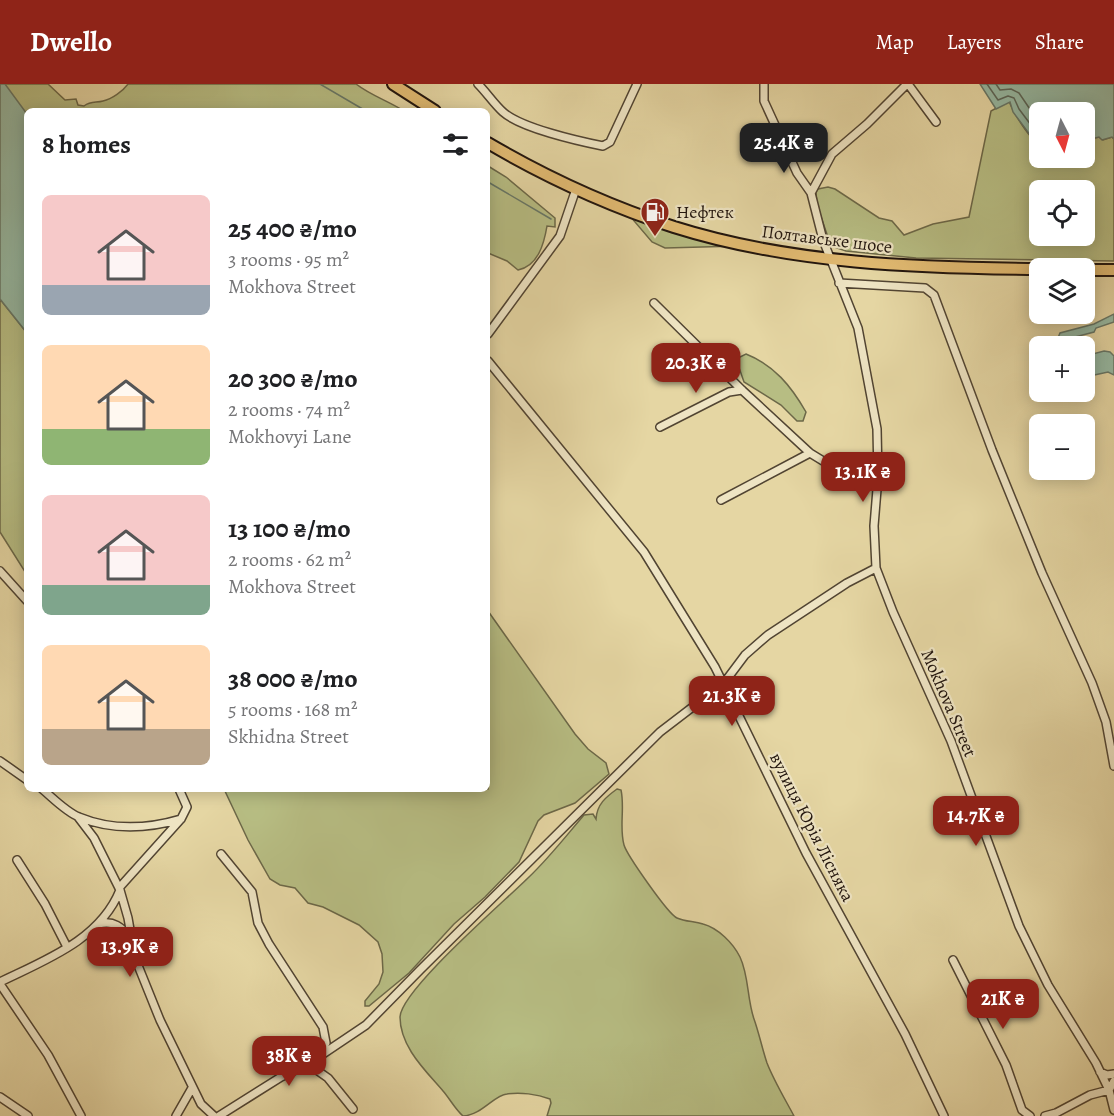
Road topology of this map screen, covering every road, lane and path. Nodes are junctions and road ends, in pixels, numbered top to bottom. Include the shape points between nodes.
1 (393, 84) edge
2 (478, 84) edge
3 (637, 84) edge
4 (764, 84) edge
5 (908, 84) edge
6 (430, 108) edge
7 (936, 122) dead end
8 (490, 144) edge
9 (576, 189) junction
10 (811, 193) junction
11 (831, 258) junction
12 (1029, 269) edge
13 (1095, 270) edge
14 (1114, 270) edge
15 (839, 282) junction
16 (654, 303) dead end
17 (490, 331) edge
18 (490, 363) edge
19 (742, 390) junction
20 (660, 427) dead end
21 (810, 453) junction
22 (877, 488) junction
23 (721, 500) dead end
24 (876, 568) junction
25 (0, 571) edge
26 (24, 598) edge
27 (724, 682) junction
28 (0, 761) edge
29 (1114, 766) edge
30 (24, 778) edge
31 (46, 792) edge
32 (180, 792) edge
33 (78, 817) junction
34 (181, 819) junction
35 (221, 854) dead end
36 (17, 860) dead end
37 (119, 889) junction
38 (99, 924) junction
39 (130, 939) junction
40 (67, 947) junction
41 (953, 960) dead end
42 (0, 983) edge
43 (318, 1057) junction
44 (308, 1064) junction
45 (1100, 1072) junction
46 (1114, 1074) edge
47 (1114, 1081) edge
48 (192, 1088) junction
49 (1109, 1090) junction
50 (0, 1098) edge
51 (353, 1109) dead end
52 (1114, 1110) edge
53 (28, 1116) edge
54 (81, 1116) edge
55 (176, 1116) edge
56 (214, 1116) edge
57 (219, 1116) edge
58 (944, 1116) edge
59 (1030, 1116) edge
60 (1045, 1116) edge

1 - 6 main road
2 - 3 street via 504,113 517,120 576,141 603,146 610,142
4 - 10 street, Mokhova Street via 764,101 776,130
5 - 7 street
5 - 10 street via 832,154
8 - 9 main road, Полтавське шосе
9 - 11 main road, Полтавське шосе via 675,227 753,246
9 - 17 street via 560,236
10 - 11 street, Mokhova Street
11 - 12 main road, Полтавське шосе via 920,267
11 - 15 street, Mokhova Street
13 - 14 main road
15 - 22 street, Mokhova Street via 858,328 877,429
15 - 29 street via 925,288 936,300 1042,573 1107,722
16 - 19 street
18 - 27 street, вулиця Юрія Лісняка via 644,552
19 - 20 street via 729,392
19 - 21 street
21 - 22 street via 846,476
21 - 23 street
22 - 24 street, Mokhova Street
24 - 27 street via 768,635 745,655
24 - 45 street, Mokhova Street via 951,741 1019,926 1048,986
25 - 26 street
27 - 43 street via 660,732 366,1025
27 - 58 street, вулиця Юрія Лісняка via 806,853 905,1034
28 - 30 street
31 - 33 street
32 - 34 street via 186,807
33 - 34 street via 121,828 158,826
33 - 37 street via 94,838
34 - 37 street
35 - 43 street via 252,892 258,923 269,944 323,1027 326,1043
36 - 40 street
37 - 38 street via 113,907
37 - 39 street
38 - 39 street via 119,926
38 - 40 street
39 - 48 street via 160,1020
40 - 42 street
41 - 59 street via 1006,1065 1022,1110
42 - 54 street via 48,1055
43 - 44 street
44 - 51 street via 328,1078
44 - 57 street
45 - 46 street
45 - 49 street, Mokhova Street
47 - 49 street
48 - 55 street
48 - 56 street
49 - 52 street, Mokhova Street
49 - 60 street
50 - 53 street

